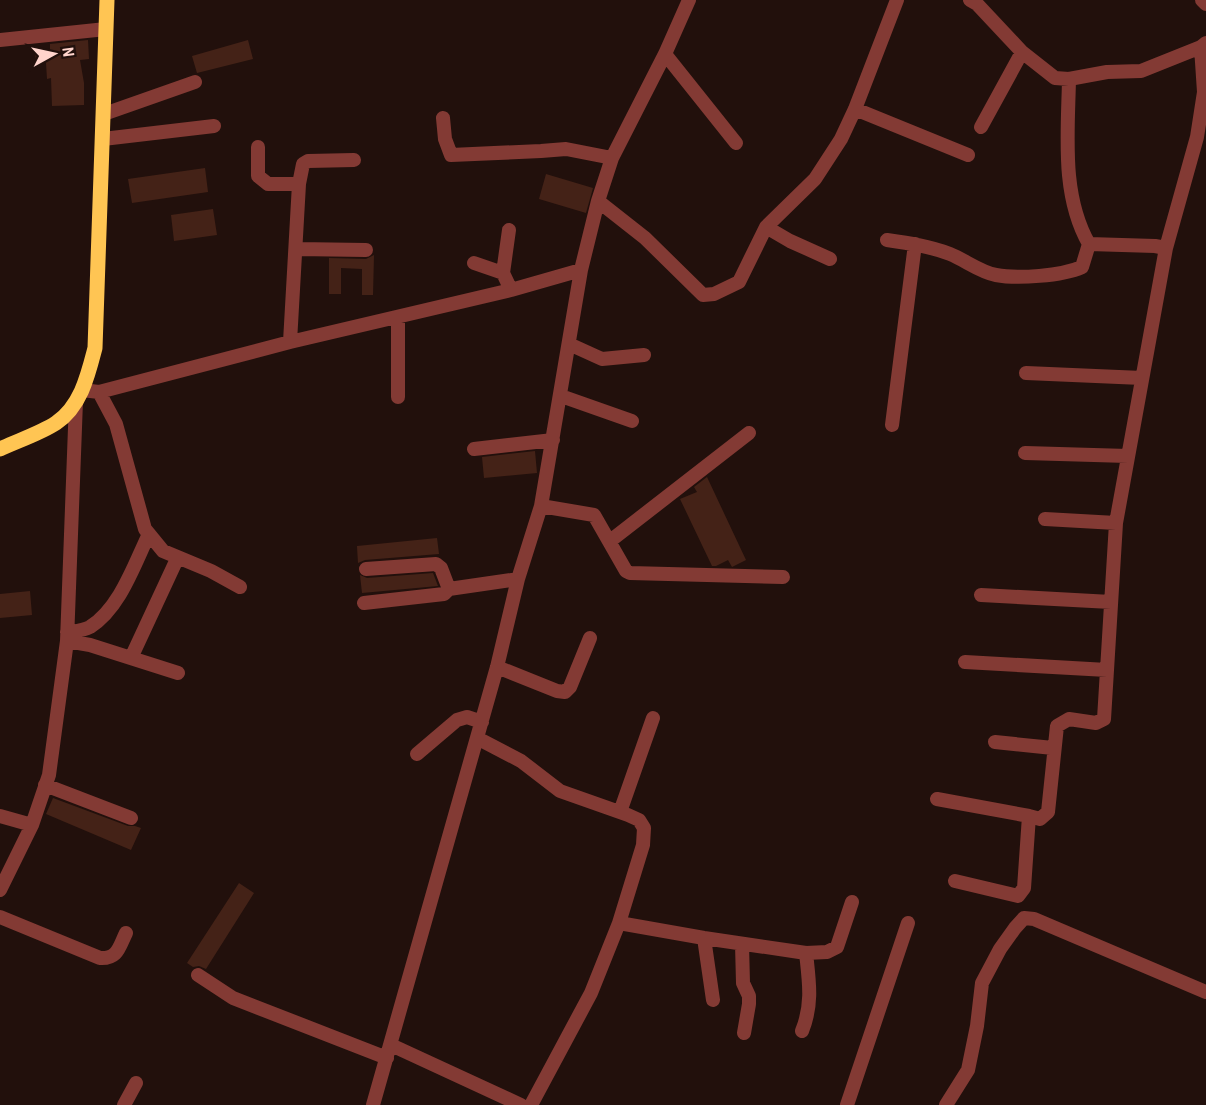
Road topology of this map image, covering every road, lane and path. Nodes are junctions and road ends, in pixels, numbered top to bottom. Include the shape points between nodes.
1 (107, 0) edge
2 (689, 0) edge
3 (897, 0) edge
4 (970, 0) edge
5 (1202, 0) edge
6 (1206, 4) edge
7 (106, 28) junction
8 (0, 40) edge
9 (1204, 45) edge
10 (1022, 52) junction
11 (666, 54) junction
12 (1069, 79) junction
13 (195, 82) dead end
14 (855, 109) junction
15 (104, 114) junction
16 (443, 117) dead end
17 (214, 126) dead end
18 (981, 127) dead end
19 (103, 139) junction
20 (736, 143) dead end
21 (258, 147) dead end
22 (968, 155) dead end
23 (612, 158) junction
24 (354, 160) dead end
25 (299, 184) junction
26 (598, 201) junction
27 (766, 227) junction
28 (509, 230) dead end
29 (887, 240) dead end
30 (915, 244) junction
31 (1089, 244) junction
32 (1166, 248) junction
33 (297, 249) junction
34 (366, 250) dead end
35 (830, 259) dead end
36 (474, 263) dead end
37 (581, 270) junction
38 (503, 273) junction
39 (512, 290) junction
40 (398, 317) junction
41 (290, 342) junction
42 (569, 344) junction
43 (644, 355) dead end
44 (1026, 373) dead end
45 (1142, 378) junction
46 (99, 392) junction
47 (79, 396) junction
48 (561, 396) junction
49 (398, 397) dead end
50 (632, 421) dead end
51 (892, 425) dead end
52 (749, 433) dead end
53 (553, 440) junction
54 (0, 449) edge
55 (474, 449) dead end
56 (1024, 453) dead end
57 (1128, 456) junction
58 (541, 507) junction
59 (1045, 519) dead end
60 (1116, 523) junction
61 (149, 534) junction
62 (610, 541) junction
63 (177, 559) junction
64 (366, 569) dead end
65 (783, 577) dead end
66 (518, 579) junction
67 (240, 587) dead end
68 (449, 589) junction
69 (981, 595) dead end
70 (1111, 602) junction
71 (364, 603) dead end
72 (67, 636) junction
73 (590, 638) dead end
74 (131, 658) junction
75 (965, 662) dead end
76 (496, 668) junction
77 (1107, 670) junction
78 (178, 673) dead end
79 (653, 718) dead end
80 (482, 722) junction
81 (477, 738) junction
82 (995, 742) dead end
83 (1053, 748) junction
84 (417, 754) dead end
85 (45, 785) junction
86 (937, 799) dead end
87 (620, 812) junction
88 (0, 816) edge
89 (1029, 816) junction
90 (131, 818) dead end
91 (32, 825) junction
92 (955, 881) dead end
93 (0, 891) edge
94 (852, 902) dead end
95 (0, 917) edge
96 (619, 923) junction
97 (908, 923) dead end
98 (126, 933) dead end
99 (704, 938) junction
100 (742, 944) junction
101 (806, 953) junction
102 (198, 975) dead end
103 (1206, 992) edge
104 (712, 1000) dead end
105 (802, 1031) dead end
106 (744, 1033) dead end
107 (389, 1051) junction
108 (136, 1083) dead end
109 (124, 1105) edge
110 (373, 1105) edge
111 (521, 1105) edge
112 (531, 1105) edge
113 (848, 1105) edge
114 (946, 1105) edge

1 - 7 main road
2 - 11 street
3 - 14 street
4 - 10 street
5 - 6 street
7 - 8 street
7 - 15 main road
9 - 12 street via 1141,71
9 - 32 street via 1204,92 1197,137
10 - 12 street via 1055,78
10 - 18 street
11 - 20 street
11 - 23 street
12 - 31 street via 1069,177 1079,226
13 - 15 street
14 - 22 street
14 - 27 street via 815,179
15 - 19 main road
16 - 23 street via 451,155 555,148
17 - 19 street
19 - 47 main road via 94,348
21 - 25 street via 258,176 268,184
23 - 26 street
24 - 25 street via 305,162
25 - 33 street
26 - 27 street via 645,237 703,295 739,282
26 - 37 street
27 - 35 street
28 - 38 street
29 - 30 street
30 - 31 street via 995,275 1020,276 1072,272 1082,267
30 - 51 street
31 - 32 street
32 - 45 street
33 - 34 street
33 - 41 street
36 - 38 street
37 - 39 street
37 - 42 street
38 - 39 street
39 - 40 street
40 - 41 street
40 - 49 street
41 - 46 street
42 - 43 street via 602,359
42 - 48 street
44 - 45 street
45 - 57 street
46 - 47 street
46 - 61 street via 116,424
47 - 54 main road via 56,423
47 - 72 street
48 - 50 street
48 - 53 street
52 - 62 street
53 - 55 street
53 - 58 street
56 - 57 street
57 - 60 street
58 - 62 street via 590,513
58 - 66 street
59 - 60 street
60 - 70 street
61 - 63 street via 163,551
61 - 72 street via 104,615
62 - 65 street via 630,573
63 - 67 street
63 - 74 street
64 - 68 street via 436,564
66 - 68 street
66 - 76 street
68 - 71 street via 444,594
69 - 70 street
70 - 77 street
72 - 74 street
72 - 85 street
73 - 76 street via 565,692
74 - 78 street
75 - 77 street
76 - 80 street
77 - 83 street via 1104,719 1096,723 1069,719 1057,726
79 - 87 street
80 - 81 street
80 - 84 street via 467,717 457,720
81 - 87 street via 521,761 560,791
81 - 107 street
82 - 83 street
83 - 89 street via 1048,812 1040,819
85 - 90 street
85 - 91 street
86 - 89 street
87 - 96 street via 639,820 644,828 644,845
88 - 91 street
89 - 92 street via 1024,888 1018,896
91 - 93 street
94 - 101 street via 837,947 827,952
95 - 98 street via 100,958 109,959 116,954
96 - 99 street
96 - 112 street via 591,993
97 - 113 street
99 - 100 street
99 - 104 street
100 - 101 street
100 - 106 street via 743,983 749,996
101 - 105 street via 811,995
102 - 107 street via 233,998
103 - 114 street via 1024,918 1000,949 982,983 968,1070
107 - 110 street
107 - 111 street
108 - 109 street

